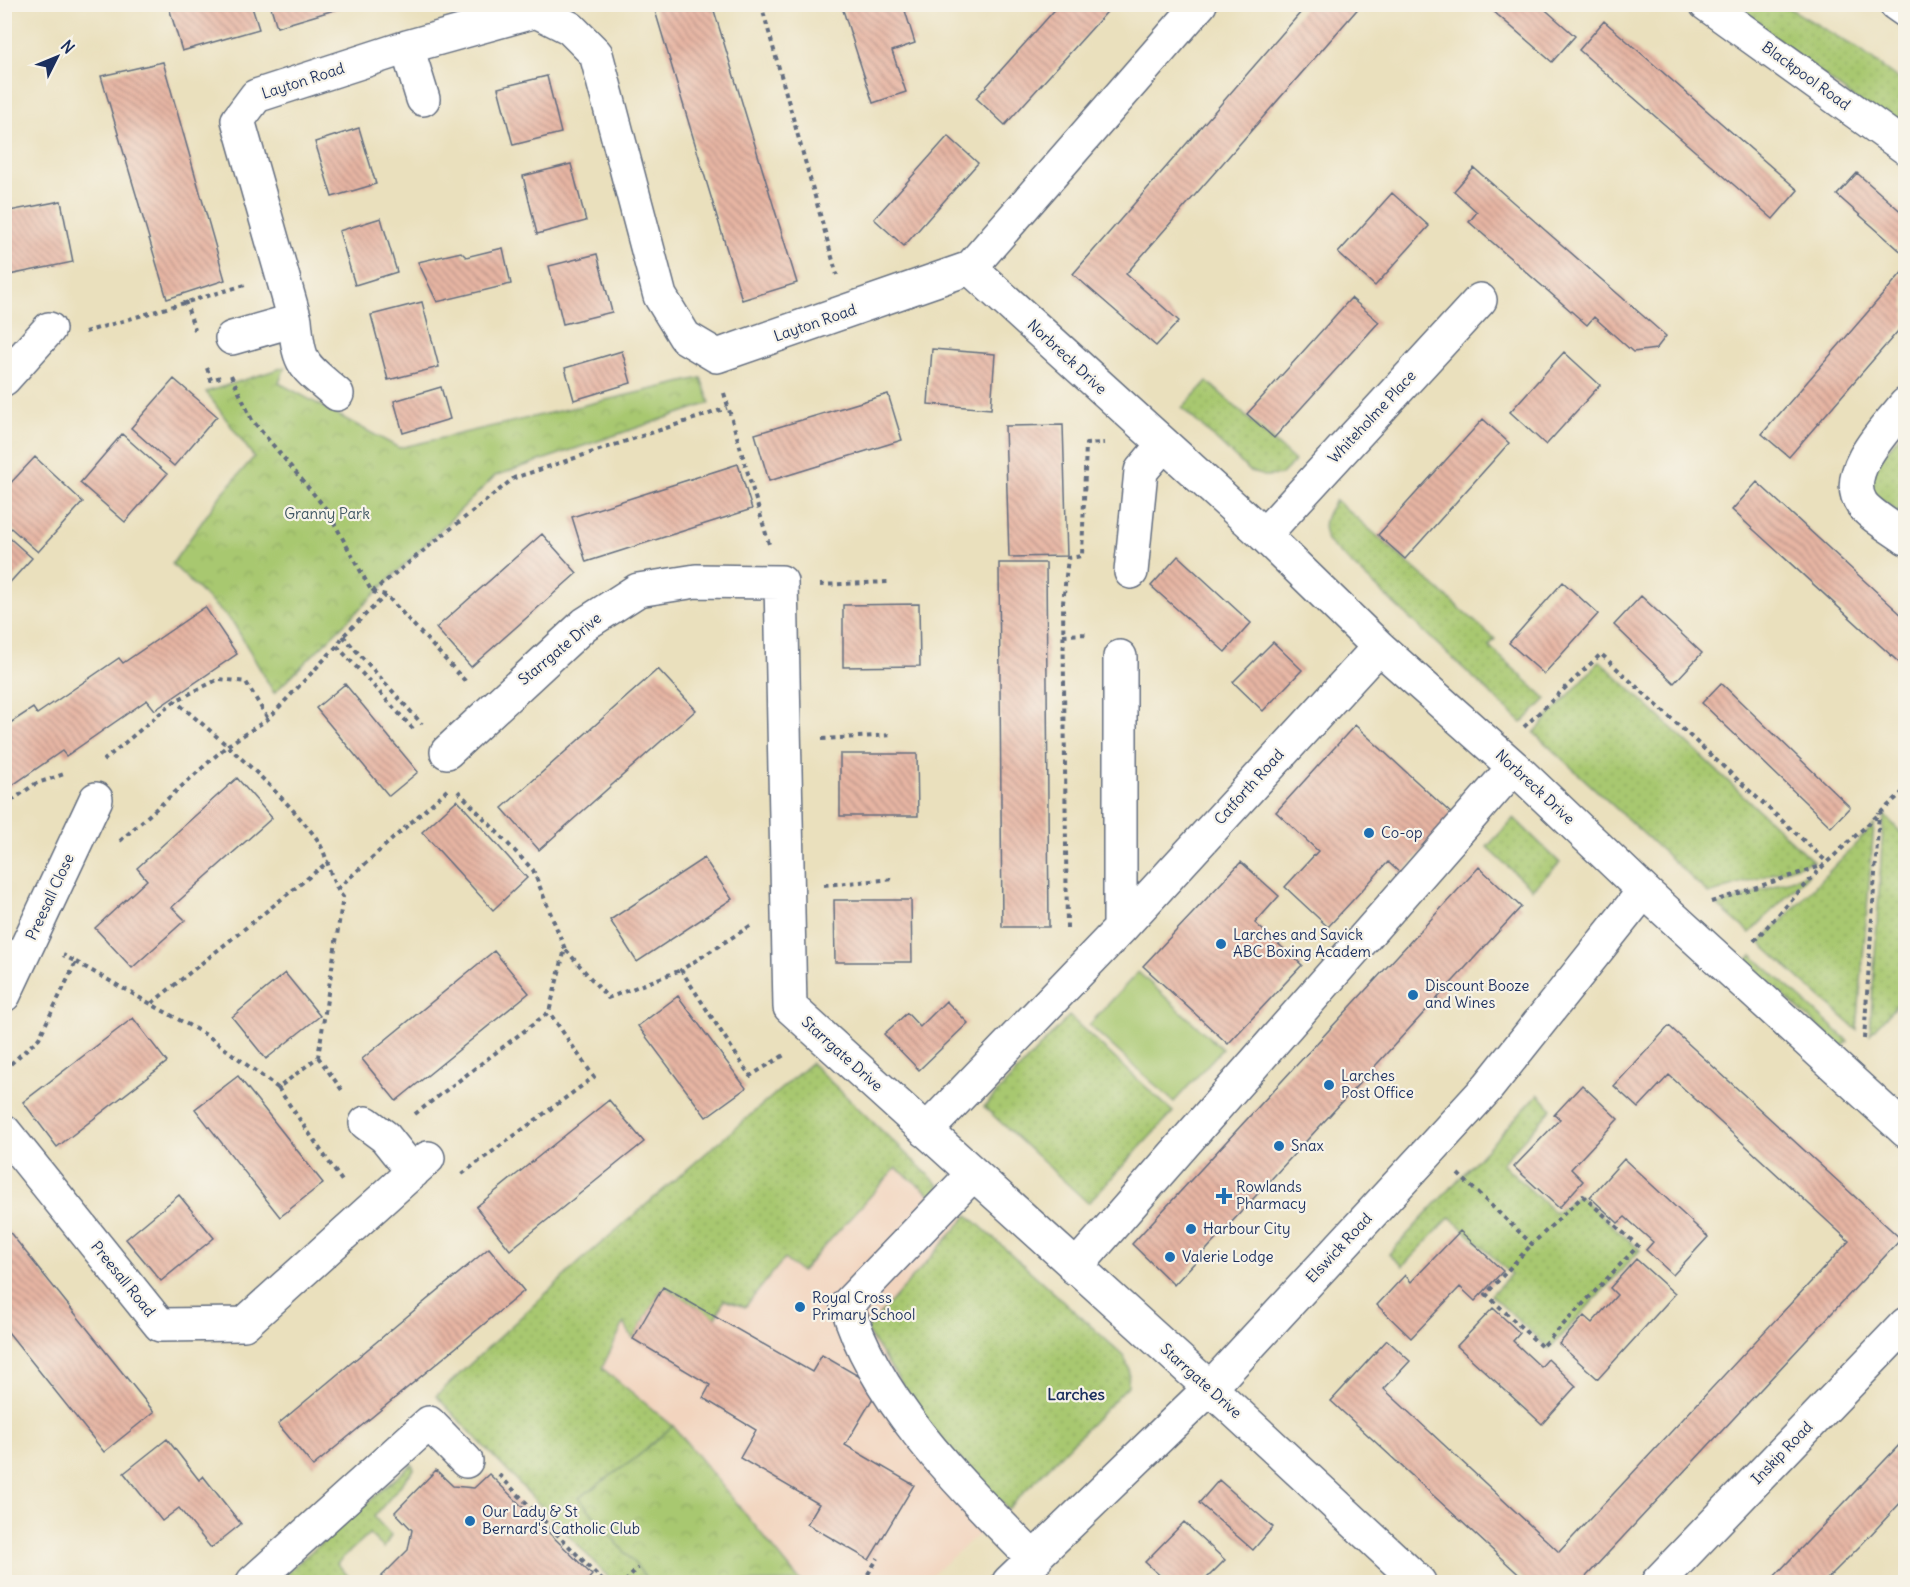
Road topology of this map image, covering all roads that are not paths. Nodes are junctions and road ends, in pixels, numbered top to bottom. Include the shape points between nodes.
1 (1200, 4) edge
2 (1706, 4) edge
3 (1896, 4) edge
4 (536, 8) edge
5 (1905, 11) edge
6 (406, 47) junction
7 (423, 99) dead end
8 (1905, 148) edge
9 (970, 268) junction
10 (1480, 300) dead end
11 (295, 320) junction
12 (49, 329) road end
13 (232, 338) road end
14 (4, 379) edge
15 (337, 394) dead end
16 (1905, 404) edge
17 (1163, 445) junction
18 (1264, 535) junction
19 (1905, 538) edge
20 (1131, 572) dead end
21 (1379, 647) junction
22 (1119, 657) dead end
23 (434, 745) road end
24 (1508, 761) junction
25 (96, 799) dead end
26 (1644, 891) junction
27 (1120, 929) junction
28 (4, 995) edge
29 (376, 1130) road end
30 (4, 1131) edge
31 (926, 1131) junction
32 (1905, 1131) edge
33 (973, 1174) junction
34 (1076, 1268) junction
35 (1905, 1324) edge
36 (1210, 1388) junction
37 (466, 1461) road end
38 (1035, 1560) junction
39 (253, 1582) edge
40 (1009, 1582) edge
41 (1419, 1582) edge
42 (1658, 1582) edge

1 - 9 main road, Layton Road
2 - 8 main road, Blackpool Road
3 - 5 main road
4 - 6 main road, Layton Road
4 - 9 main road, Layton Road via 570,28 596,54 660,296 685,337 717,356
6 - 7 main road
6 - 11 main road, Layton Road via 256,96 238,120
9 - 17 main road, Norbreck Drive
10 - 18 main road, Whiteholme Place
11 - 13 main road
11 - 15 main road, Layton Road via 298,353 304,364
12 - 14 main road
16 - 19 main road via 1864,456 1856,481 1861,503
17 - 18 main road, Norbreck Drive
17 - 20 main road via 1141,471
18 - 21 main road, Norbreck Drive
21 - 24 main road, Norbreck Drive
21 - 27 main road, Catforth Road
22 - 27 main road
23 - 31 main road, Starrgate Drive via 491,710 585,624 638,590 696,581 782,584 790,1008
24 - 26 main road, Norbreck Drive
24 - 34 main road
25 - 28 main road, Preesall Close
26 - 32 main road, Norbreck Drive
26 - 36 main road, Elswick Road via 1488,1088
27 - 31 main road, Catforth Road
29 - 30 main road, Preesall Road via 421,1165 244,1324 160,1324
31 - 33 main road, Starrgate Drive
33 - 34 main road, Starrgate Drive
33 - 38 main road via 847,1305 855,1336 905,1414 943,1462
34 - 36 main road, Starrgate Drive
35 - 42 main road, Inskip Road
36 - 38 main road, Elswick Road
36 - 41 main road, Starrgate Drive
37 - 39 main road via 429,1423
38 - 40 main road, Elswick Road

